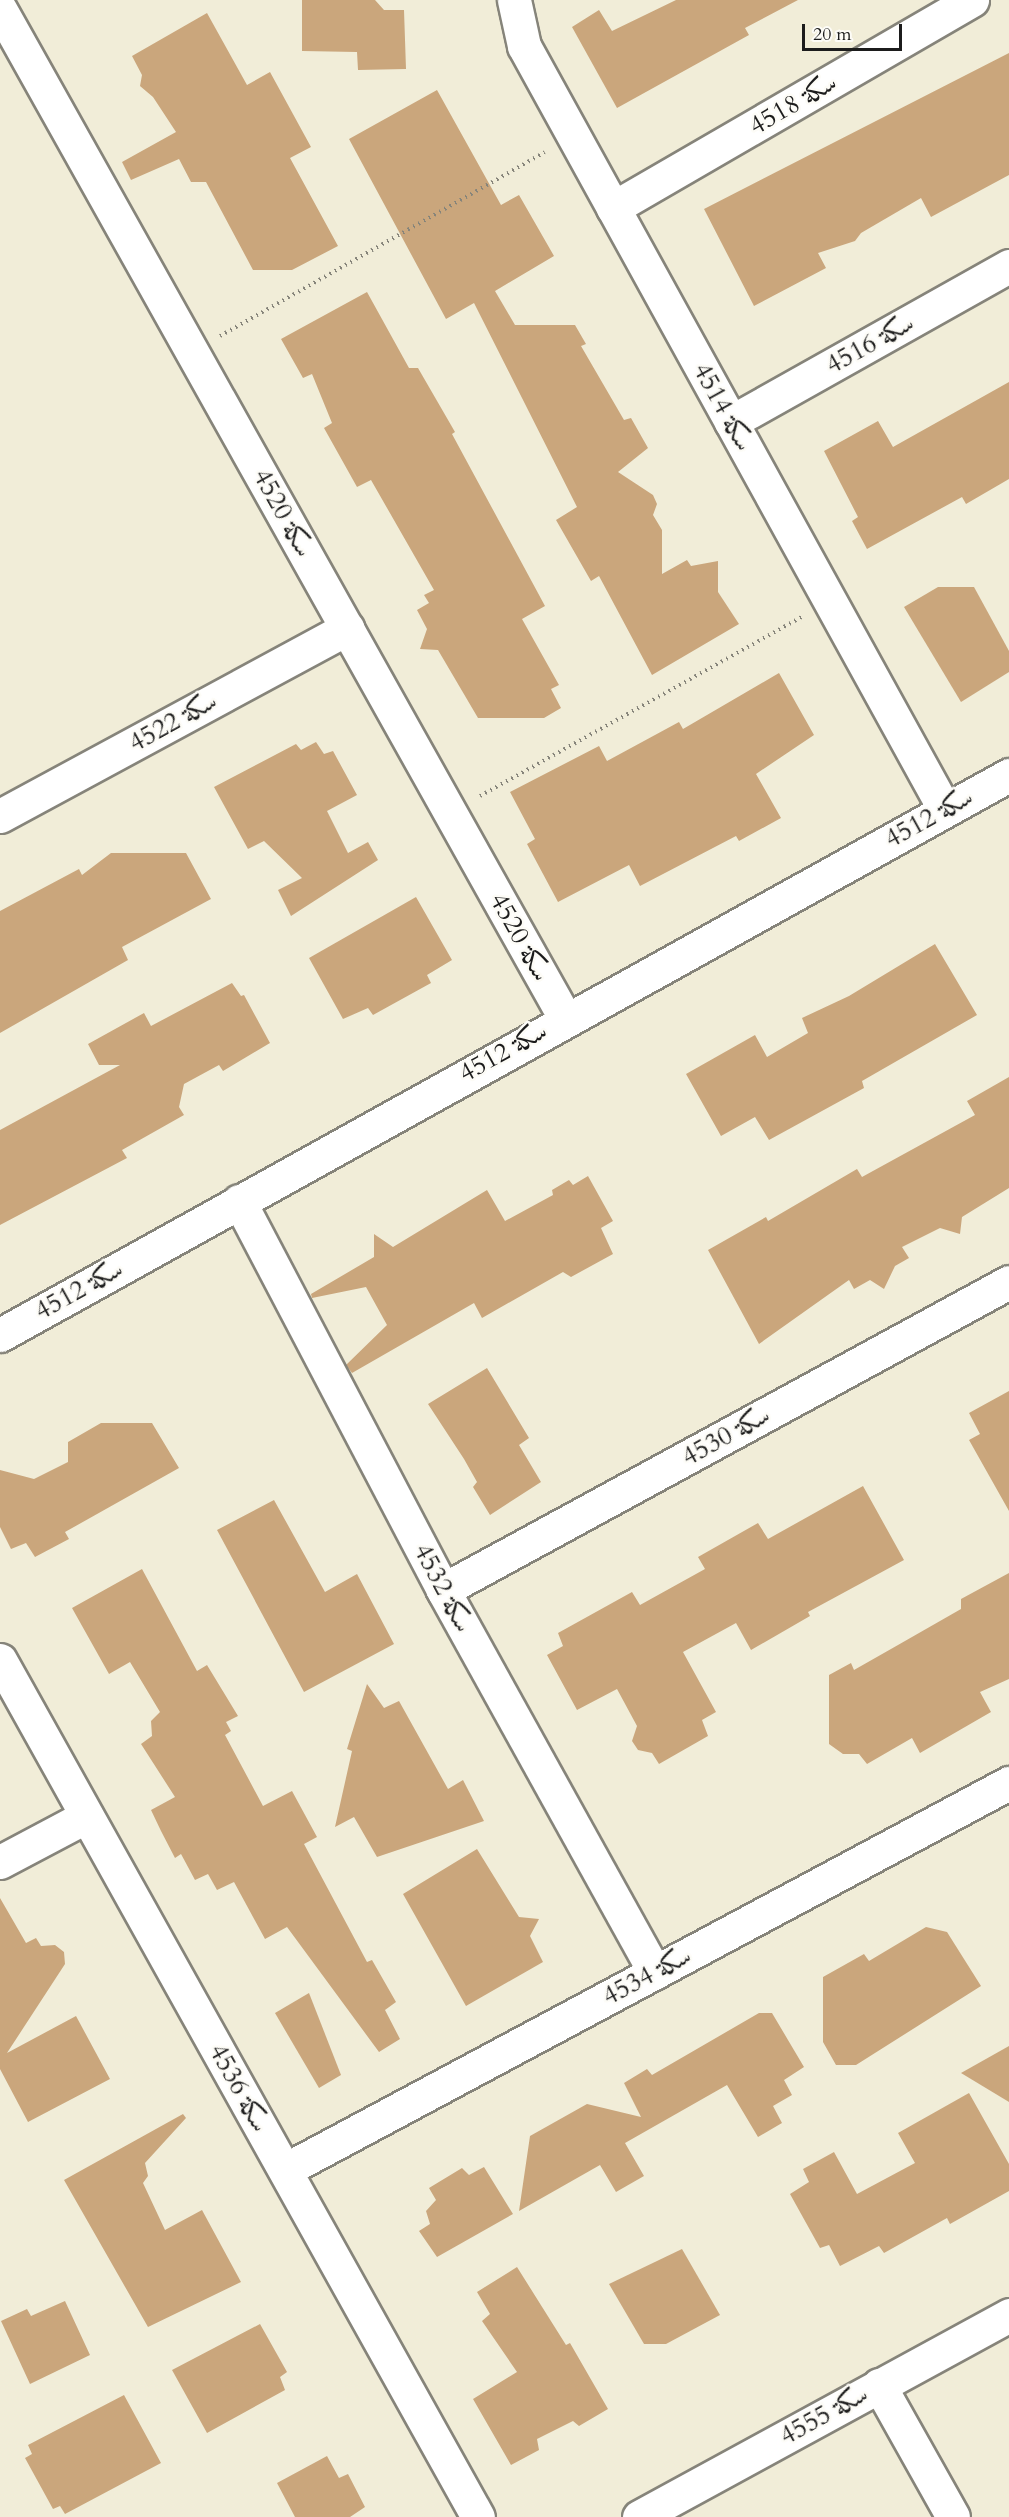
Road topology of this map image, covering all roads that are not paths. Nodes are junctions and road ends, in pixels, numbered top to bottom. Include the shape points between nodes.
1 (514, 0) edge
2 (972, 0) edge
3 (0, 9) edge
4 (613, 208) junction
5 (1009, 266) edge
6 (731, 422) junction
7 (347, 627) junction
8 (1009, 775) edge
9 (945, 810) junction
10 (0, 816) edge
11 (565, 1018) junction
12 (239, 1201) junction
13 (1009, 1282) edge
14 (0, 1335) edge
15 (443, 1590) junction
16 (0, 1660) edge
17 (1009, 1783) edge
18 (87, 1816) junction
19 (0, 1862) edge
20 (655, 1972) junction
21 (285, 2170) junction
22 (1009, 2315) edge
23 (879, 2385) junction
24 (478, 2517) edge
25 (639, 2517) edge
26 (953, 2517) edge

1 - 4 street, سكة 4514 via 524,46
2 - 4 street, سكة 4518
3 - 7 street, سكة 4520
4 - 6 street, سكة 4514
5 - 6 street, سكة 4516
6 - 9 street, سكة 4514
7 - 10 street, سكة 4522
7 - 11 street, سكة 4520
8 - 9 street, سكة 4512
9 - 11 street, سكة 4512
11 - 12 street, سكة 4512
12 - 14 street, سكة 4512
12 - 15 street, سكة 4532
13 - 15 street, سكة 4530
15 - 20 street, سكة 4532
16 - 18 street, سكة 4536
17 - 20 street, سكة 4534
18 - 19 street
18 - 21 street, سكة 4536
20 - 21 street, سكة 4534
21 - 24 street, سكة 4536
22 - 23 street, سكة 4555
23 - 25 street, سكة 4555
23 - 26 street

